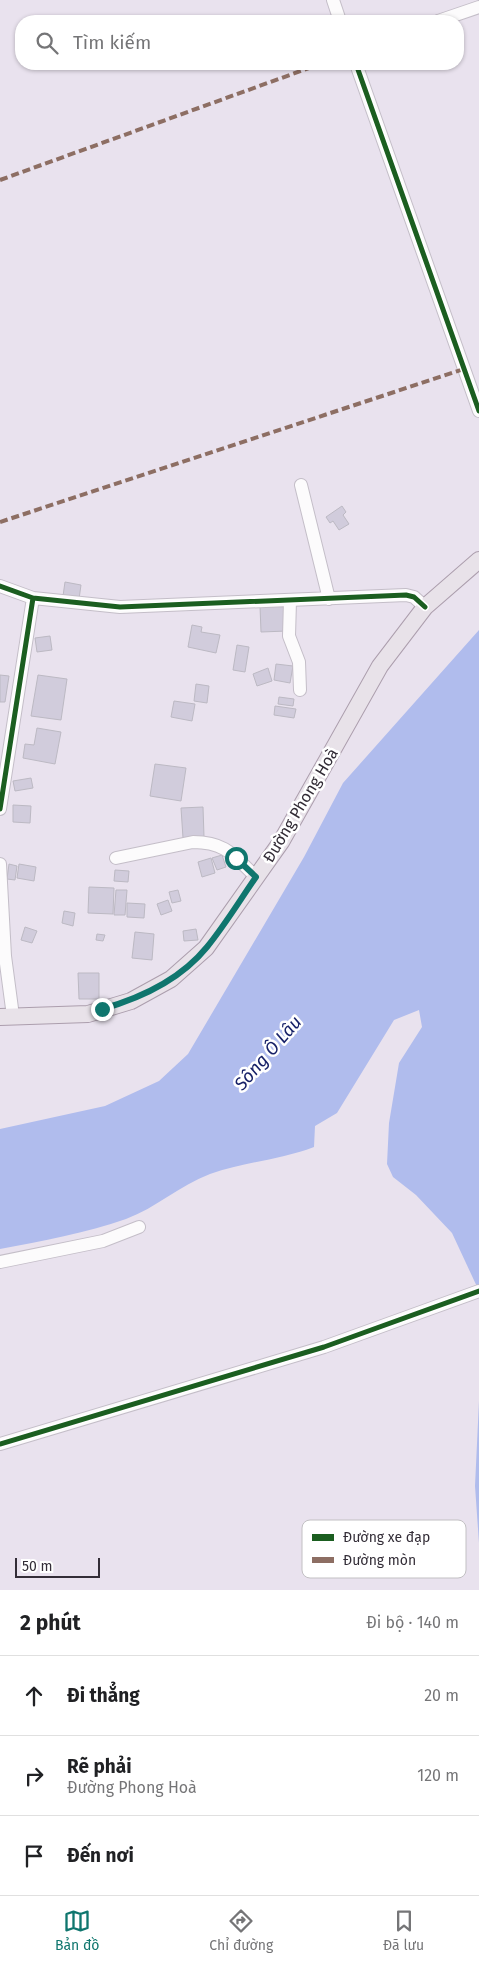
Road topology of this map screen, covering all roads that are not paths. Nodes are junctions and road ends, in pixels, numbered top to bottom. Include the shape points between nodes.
1 (333, 0) edge
2 (479, 7) edge
3 (338, 15) edge
4 (456, 15) edge
5 (358, 70) edge
6 (479, 411) edge
7 (301, 485) dead end
8 (479, 560) edge
9 (0, 586) edge
10 (32, 598) junction
11 (329, 599) junction
12 (290, 601) junction
13 (425, 607) junction
14 (300, 690) dead end
15 (0, 809) edge
16 (116, 858) dead end
17 (0, 864) edge
18 (256, 877) junction
19 (1, 907) edge
20 (7, 1016) edge
21 (139, 1227) dead end
22 (0, 1262) edge
23 (479, 1291) edge
24 (0, 1444) edge

1 - 3 street
2 - 4 street
5 - 6 street
7 - 11 street
8 - 13 main road, Đường Phong Hoà
9 - 10 street
10 - 12 street via 120,607
10 - 15 street
11 - 12 street
11 - 13 street via 406,595 414,597
12 - 14 street via 289,636 299,662
13 - 18 main road, Đường Phong Hoà via 380,666 281,842
16 - 18 street via 205,842 226,848
17 - 19 street
18 - 20 main road, Đường Phong Hoà via 206,948 171,980 131,1001 88,1014
19 - 20 street
21 - 22 street via 103,1240
23 - 24 street via 324,1347

